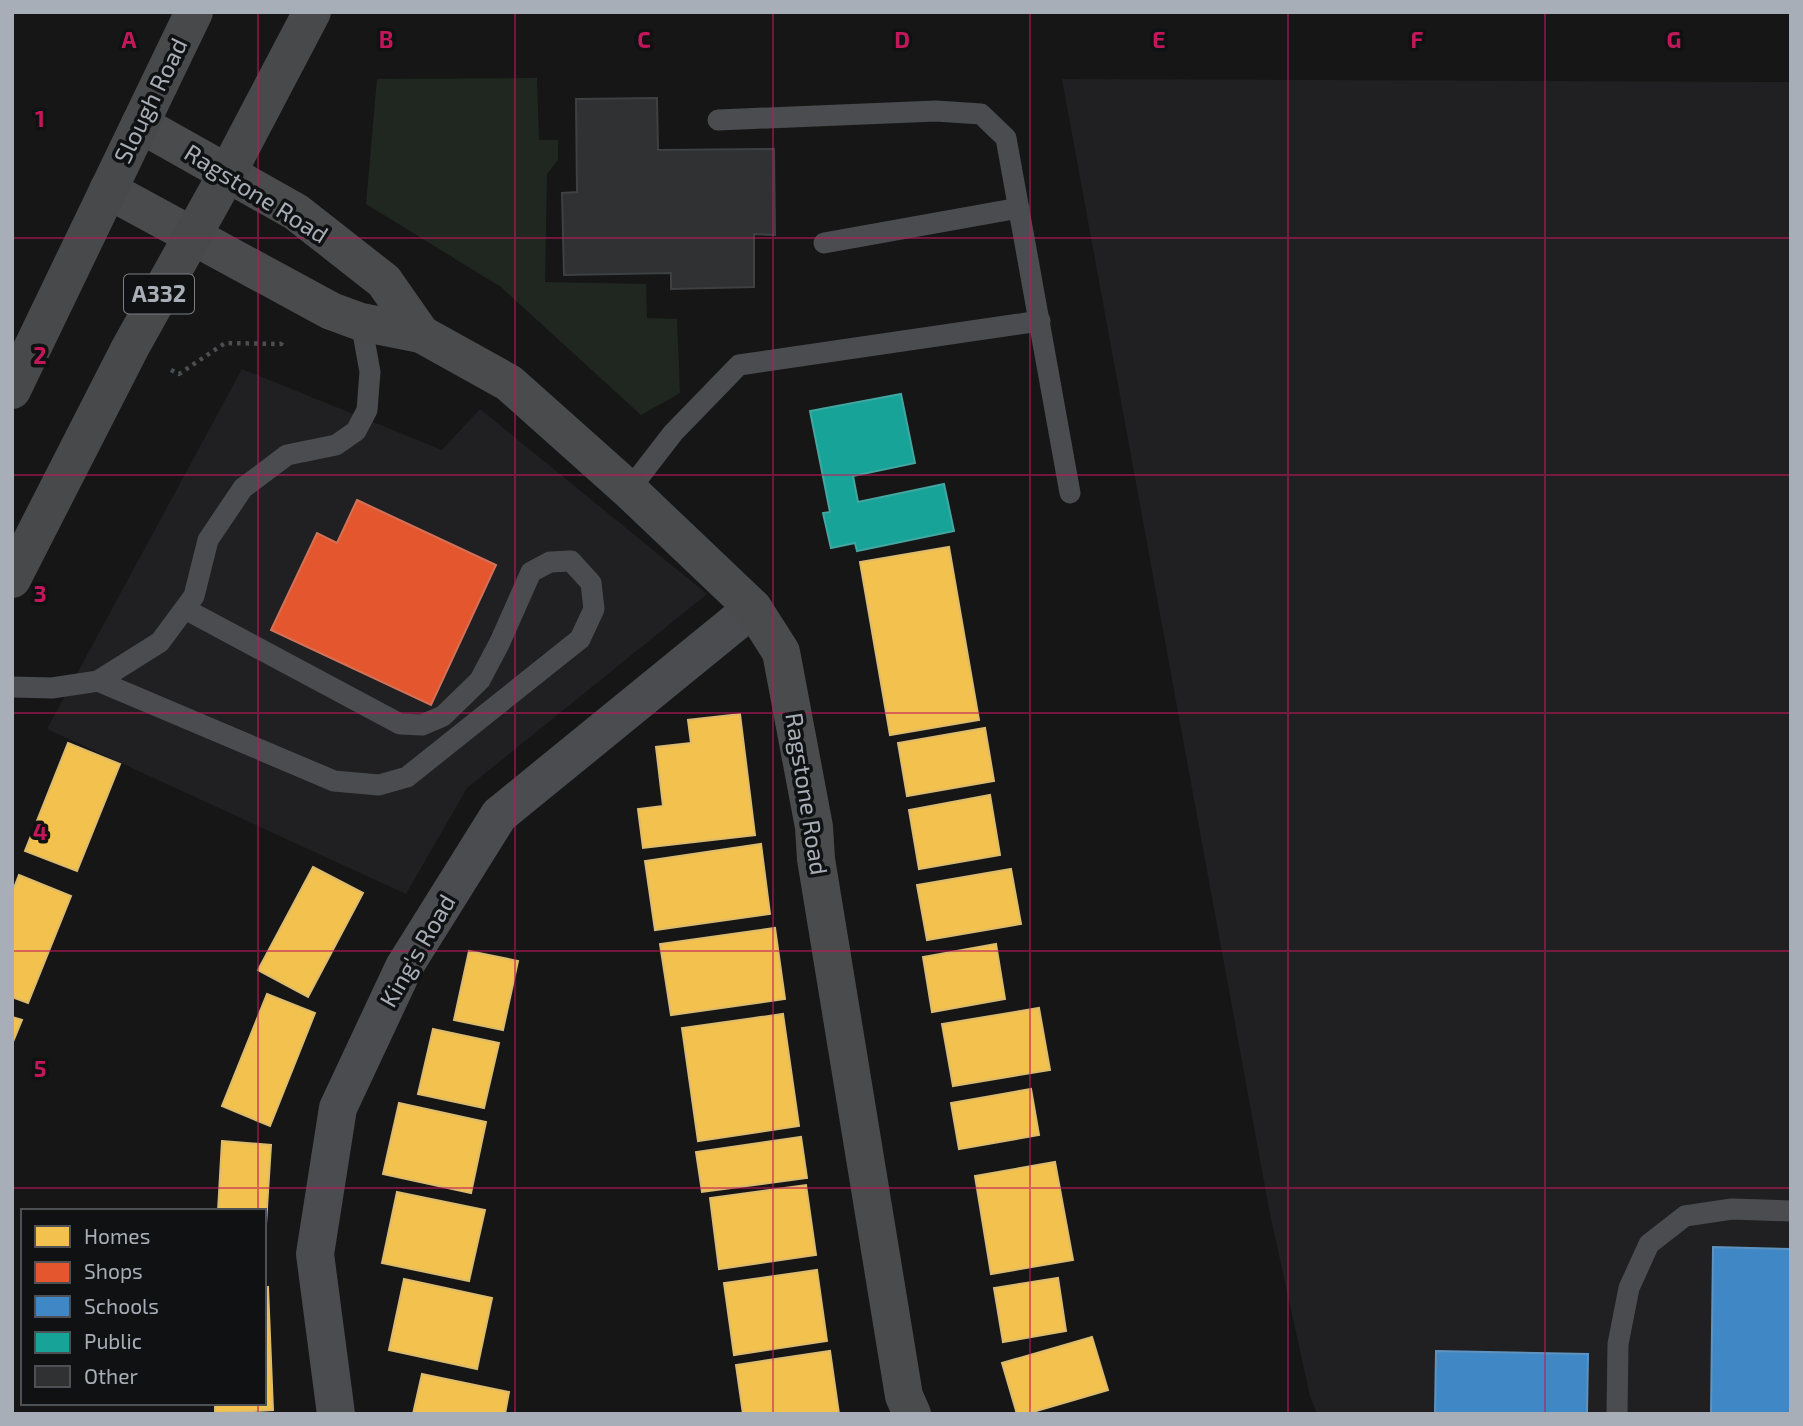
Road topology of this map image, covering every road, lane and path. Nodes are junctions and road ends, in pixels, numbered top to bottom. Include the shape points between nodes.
1 (194, 12) edge
2 (313, 12) edge
3 (718, 120) dead end
4 (141, 124) junction
5 (228, 172) junction
6 (108, 190) junction
7 (1019, 208) junction
8 (191, 236) junction
9 (824, 243) dead end
10 (1040, 321) junction
11 (361, 322) junction
12 (421, 334) junction
13 (286, 335) dead end
14 (169, 369) dead end
15 (12, 390) edge
16 (629, 490) junction
17 (1070, 493) dead end
18 (12, 579) edge
19 (753, 608) junction
20 (185, 609) junction
21 (98, 681) junction
22 (12, 687) edge
23 (1791, 1211) edge
24 (336, 1414) edge
25 (912, 1414) edge
26 (1617, 1414) edge

1 - 4 main road, Slough Road
2 - 5 main road, A332
3 - 7 lane via 936,111 981,114 1006,138
4 - 5 main road, Ragstone Road
4 - 6 main road, Slough Road
5 - 8 main road, A332
5 - 12 main road, Ragstone Road via 296,212 384,281
6 - 8 main road, Ragstone Road
6 - 15 main road, Slough Road
7 - 9 lane
7 - 10 lane
8 - 11 main road, Ragstone Road
8 - 18 main road, A332
10 - 16 lane via 739,366 673,433
10 - 17 lane
11 - 12 main road, Ragstone Road
11 - 20 lane via 370,372 367,410 356,431 336,445 287,455 243,488 208,540 194,596
12 - 16 main road, Ragstone Road via 509,383
13 - 14 path via 281,344 225,343 179,374
16 - 19 main road, Ragstone Road
19 - 24 street, King's Road via 499,815 404,967 338,1108 315,1254
19 - 25 main road, Ragstone Road via 781,652 814,827 904,1396
20 - 21 lane via 160,642
20 - 21 lane via 400,724 422,724 443,716 480,680 531,572 550,562 570,561 591,583 594,609 580,639 407,777 379,785 334,781
21 - 22 lane via 52,688
23 - 26 lane via 1731,1209 1685,1216 1649,1244 1629,1288 1622,1321

